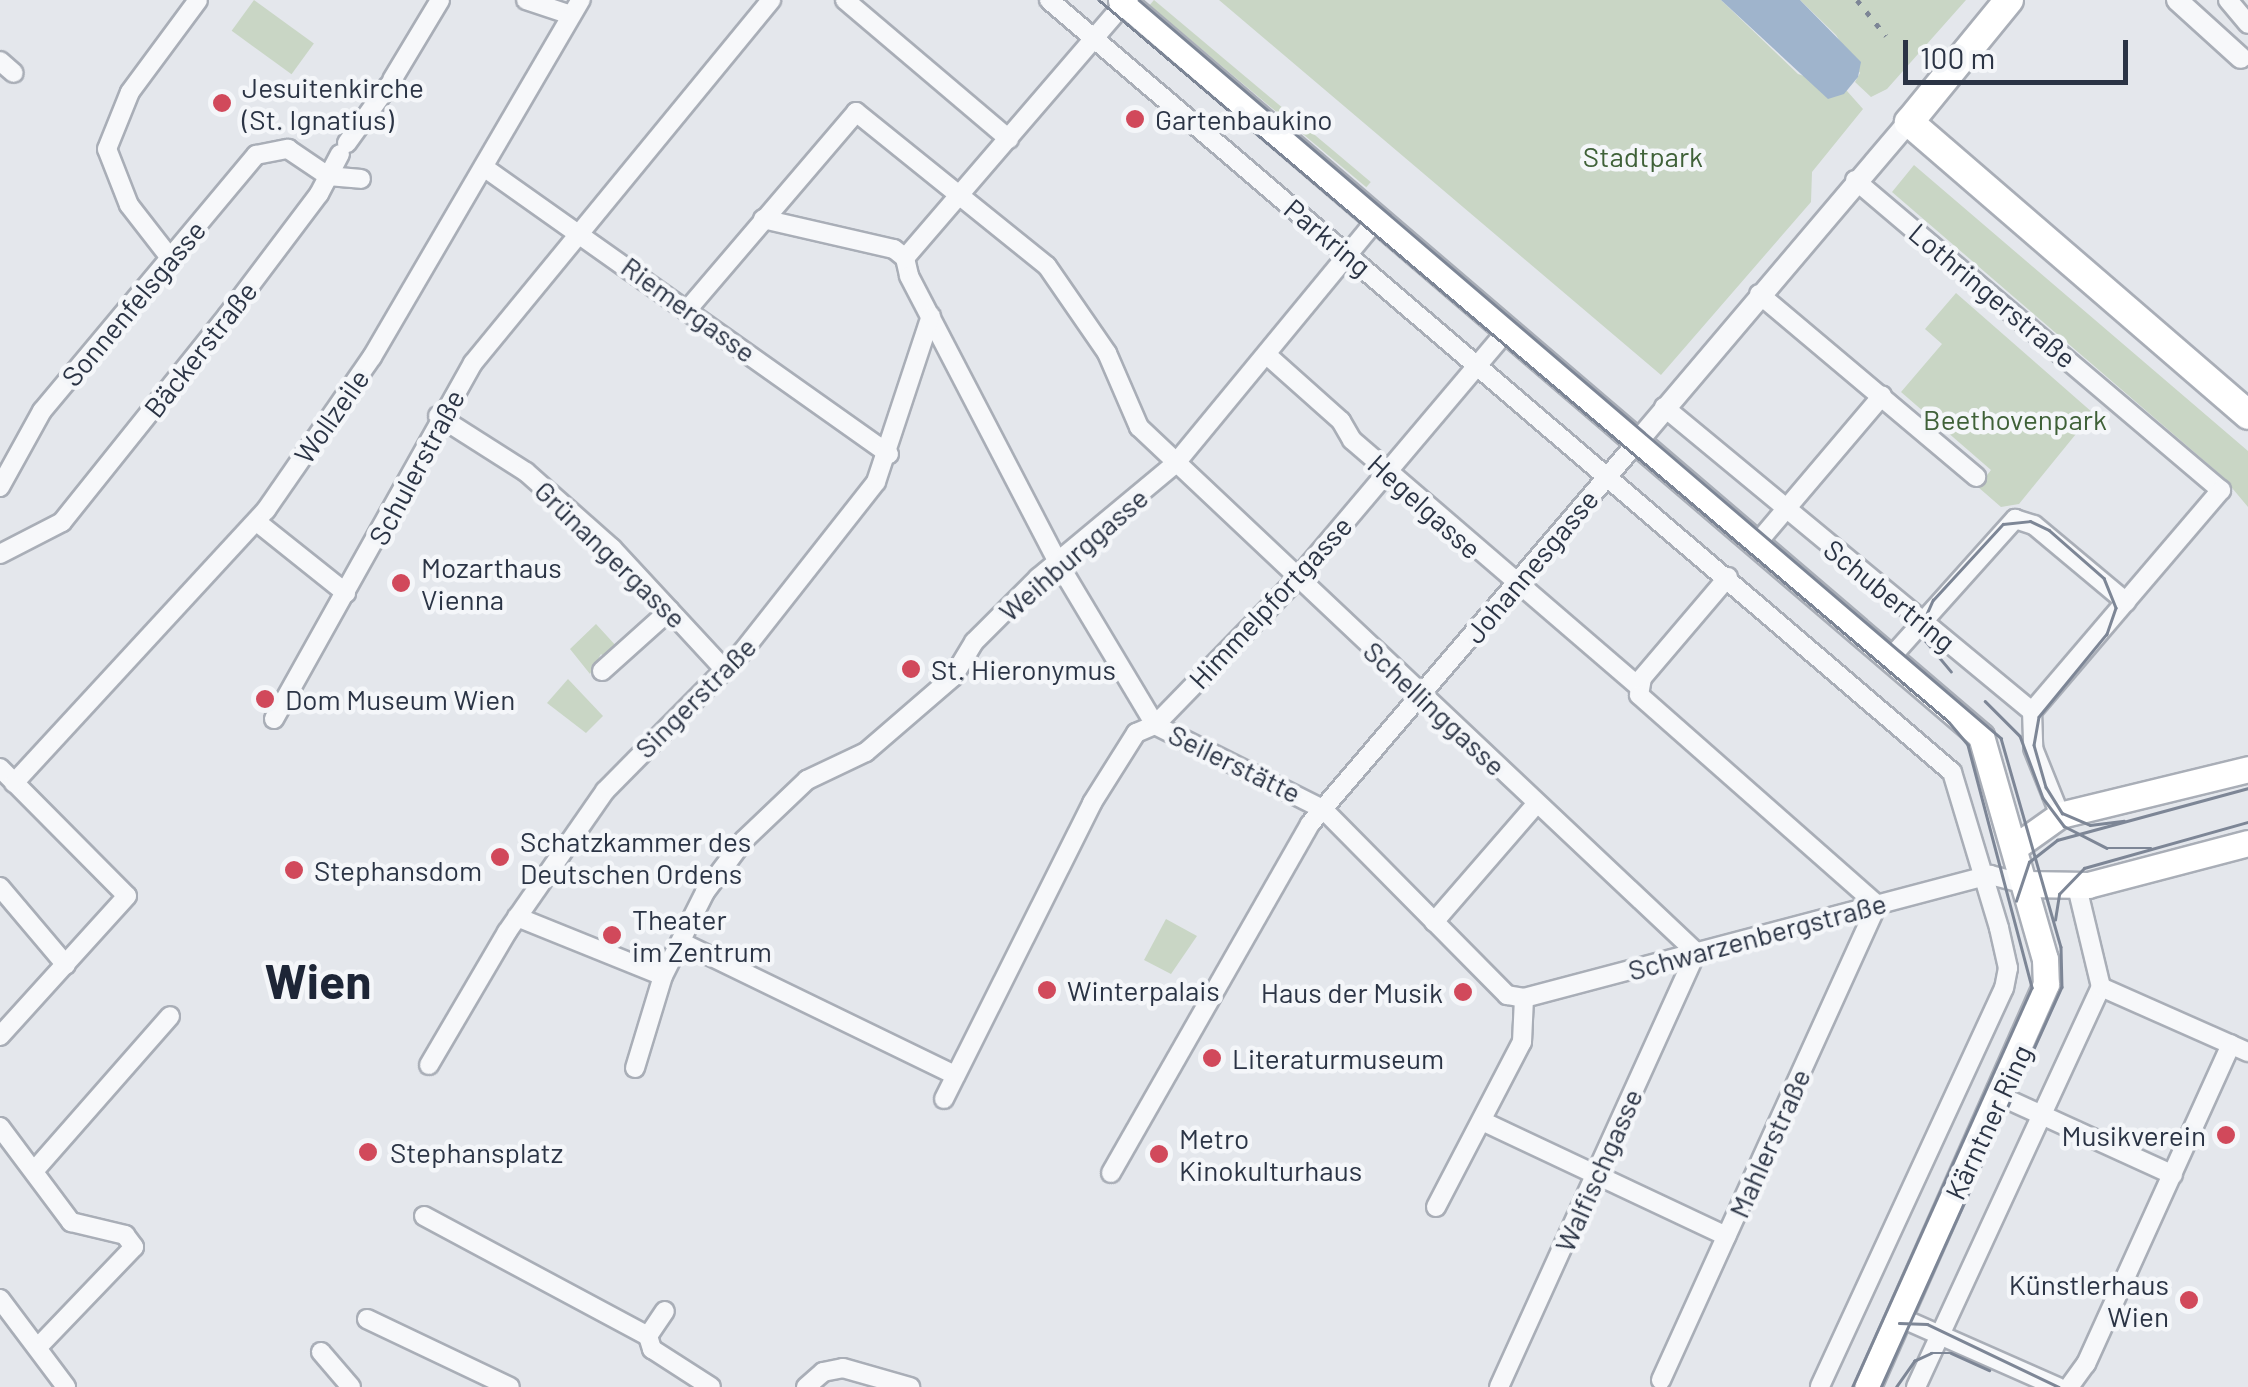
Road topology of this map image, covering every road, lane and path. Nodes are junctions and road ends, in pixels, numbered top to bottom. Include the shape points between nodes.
1 (198, 0) edge
2 (440, 0) edge
3 (526, 0) edge
4 (771, 0) edge
5 (845, 0) edge
6 (1049, 0) edge
7 (2009, 0) edge
8 (2177, 0) edge
9 (2194, 0) edge
10 (2228, 0) edge
11 (1122, 2) edge
12 (576, 8) edge
13 (2248, 24) edge
14 (1095, 38) junction
15 (2244, 62) edge
16 (1909, 122) junction
17 (1008, 139) junction
18 (485, 168) junction
19 (328, 176) junction
20 (361, 179) dead end
21 (1855, 180) junction
22 (959, 198) junction
23 (1378, 218) junction
24 (763, 219) junction
25 (581, 231) junction
26 (1350, 255) junction
27 (905, 258) junction
28 (171, 259) junction
29 (1759, 294) junction
30 (688, 309) junction
31 (932, 316) junction
32 (1508, 328) junction
33 (1267, 355) junction
34 (1479, 364) junction
35 (1882, 396) junction
36 (1664, 407) junction
37 (438, 416) junction
38 (2248, 416) edge
39 (1638, 441) junction
40 (889, 454) junction
41 (1175, 464) junction
42 (1389, 472) junction
43 (1608, 474) junction
44 (1976, 477) dead end
45 (0, 485) edge
46 (1784, 508) junction
47 (257, 522) junction
48 (1758, 542) junction
49 (0, 554) edge
50 (1060, 566) junction
51 (1728, 576) junction
52 (1296, 580) junction
53 (1515, 585) junction
54 (346, 593) junction
55 (2126, 602) junction
56 (670, 610) junction
57 (1919, 622) junction
58 (1893, 655) junction
59 (602, 670) dead end
60 (726, 670) junction
61 (1638, 690) junction
62 (1422, 694) junction
63 (2032, 711) junction
64 (274, 720) dead end
65 (1155, 725) junction
66 (0, 768) edge
67 (2248, 769) edge
68 (14, 784) junction
69 (1537, 803) junction
70 (1323, 809) junction
71 (2060, 816) junction
72 (2248, 843) edge
73 (2015, 846) junction
74 (1986, 876) junction
75 (2025, 884) junction
76 (0, 887) edge
77 (2077, 887) junction
78 (1877, 905) junction
79 (517, 917) junction
80 (1434, 922) junction
81 (681, 942) junction
82 (1696, 952) junction
83 (66, 965) junction
84 (663, 976) junction
85 (2102, 987) junction
86 (1524, 998) junction
87 (170, 1016) dead end
88 (0, 1036) edge
89 (2240, 1048) edge
90 (429, 1066) dead end
91 (635, 1068) dead end
92 (955, 1074) junction
93 (2000, 1096) junction
94 (944, 1099) dead end
95 (2041, 1114) junction
96 (1482, 1121) junction
97 (0, 1127) edge
98 (34, 1172) junction
99 (1111, 1172) dead end
100 (1596, 1175) junction
101 (2173, 1175) junction
102 (1436, 1207) dead end
103 (424, 1216) dead end
104 (1726, 1236) junction
105 (0, 1300) edge
106 (665, 1312) dead end
107 (1900, 1317) junction
108 (367, 1319) dead end
109 (648, 1336) junction
110 (1940, 1336) junction
111 (40, 1346) junction
112 (321, 1352) dead end
113 (1660, 1380) dead end
114 (66, 1387) edge
115 (351, 1387) edge
116 (510, 1387) edge
117 (711, 1387) edge
118 (806, 1387) edge
119 (910, 1387) edge
120 (1499, 1387) edge
121 (1820, 1387) edge
122 (1867, 1387) edge
123 (1916, 1387) edge
124 (2058, 1387) edge
125 (2069, 1387) edge

1 - 28 street via 130,92 107,149 130,205
2 - 19 street, Bäckerstraße
3 - 12 street
4 - 25 street, Schulerstraße
5 - 17 street
6 - 14 street, Parkring
7 - 16 main road, Johannesgasse
8 - 15 street
9 - 15 street
10 - 13 street
11 - 14 street
11 - 23 main road, Parkring
12 - 18 street, Wollzeile
14 - 17 street
14 - 26 street, Parkring
16 - 21 street, Johannesgasse
16 - 38 main road
17 - 22 street
18 - 25 street, Riemergasse
18 - 47 street, Wollzeile via 372,357
19 - 20 street
19 - 28 street, Sonnenfelsgasse via 288,149 270,148 247,164
19 - 49 street, Bäckerstraße via 74,506 45,533
21 - 29 street, Johannesgasse
21 - 55 street, Lothringerstraße via 2221,490
22 - 24 street, Schellinggasse via 856,112
22 - 27 street
22 - 41 street, Schellinggasse via 1064,286 1108,353 1139,428
23 - 26 street, Weihburggasse
23 - 32 main road, Parkring
24 - 27 street via 894,248
24 - 30 street
25 - 30 street, Riemergasse
25 - 37 street, Schulerstraße
26 - 33 street, Weihburggasse
26 - 34 street, Parkring
27 - 31 street, Seilerstätte
28 - 45 street, Sonnenfelsgasse via 42,411
29 - 35 street
29 - 36 street, Johannesgasse
30 - 40 street, Riemergasse
31 - 40 street, Singerstraße
31 - 50 street, Seilerstätte
32 - 34 street, Himmelpfortgasse
32 - 39 main road, Parkring
33 - 41 street, Weihburggasse
33 - 42 street, Hegelgasse
34 - 42 street, Himmelpfortgasse
34 - 43 street, Parkring
35 - 44 street
35 - 46 street
36 - 39 street, Johannesgasse
36 - 46 street, Schubertring
37 - 54 street, Schulerstraße
37 - 56 street, Grünangergasse via 526,472
39 - 43 street, Johannesgasse
39 - 48 main road, Schubertring
40 - 60 street, Singerstraße via 806,576
41 - 50 street, Weihburggasse
41 - 52 street, Schellinggasse
42 - 52 street, Himmelpfortgasse
42 - 53 street, Hegelgasse
43 - 51 street
43 - 53 street, Johannesgasse
46 - 48 street
46 - 57 street, Schubertring
47 - 54 street
47 - 68 street, Wollzeile
48 - 58 main road, Schubertring
50 - 65 street, Seilerstätte
50 - 81 street, Weihburggasse via 1038,578 974,642 953,676 866,752 806,780 771,813 704,892
51 - 61 street
51 - 74 street via 1948,766
52 - 62 street, Schellinggasse
52 - 65 street, Himmelpfortgasse
53 - 61 street, Hegelgasse
53 - 62 street, Johannesgasse
54 - 64 street, Schulerstraße
55 - 57 street via 2034,525 2015,519
55 - 63 street
56 - 59 street
56 - 60 street, Grünangergasse
57 - 58 street
57 - 63 street, Schubertring
58 - 73 main road, Schubertring via 1981,736
60 - 79 street, Singerstraße via 605,791
61 - 78 street, Hegelgasse
62 - 69 street, Schellinggasse
62 - 70 street, Johannesgasse
63 - 71 street via 2033,748
65 - 70 street, Seilerstätte
65 - 92 street, Himmelpfortgasse via 1136,733 1092,803
66 - 68 street
67 - 71 main road
68 - 83 street via 127,896
69 - 80 street
69 - 82 street, Schellinggasse
70 - 80 street, Seilerstätte
70 - 99 street, Johannesgasse
71 - 73 main road
72 - 77 main road
73 - 74 street
73 - 75 main road, Kärntner Ring
74 - 75 street, Schwarzenbergstraße
74 - 78 street, Schwarzenbergstraße
74 - 121 street, Kärntner Ring via 2005,950 2004,988
75 - 77 main road
75 - 93 main road, Kärntner Ring via 2046,984
76 - 83 street
77 - 85 street
78 - 82 street, Schwarzenbergstraße
78 - 104 street, Mahlerstraße
79 - 84 street
79 - 90 street, Singerstraße
80 - 86 street, Seilerstätte via 1506,996
81 - 84 street, Weihburggasse
81 - 92 street
82 - 86 street, Schwarzenbergstraße
82 - 100 street, Walfischgasse
83 - 88 street
84 - 91 street, Weihburggasse
85 - 89 street
85 - 95 street, Kärntner Ring
86 - 96 street via 1522,1042
87 - 98 street
89 - 101 street
92 - 94 street, Himmelpfortgasse
93 - 95 street
93 - 107 main road, Kärntner Ring
95 - 101 street
95 - 110 street, Kärntner Ring
96 - 100 street
96 - 102 street
97 - 98 street
98 - 111 street via 71,1222 133,1243 129,1260
100 - 104 street
100 - 120 street, Walfischgasse
101 - 125 street via 2086,1364
103 - 109 street
104 - 113 street, Mahlerstraße
105 - 111 street
106 - 109 street
107 - 110 street
107 - 122 main road, Kärntner Ring
108 - 116 street
109 - 117 street via 652,1349
110 - 123 street, Kärntner Ring
110 - 124 street
111 - 114 street
112 - 115 street
118 - 119 street via 832,1369 868,1372

